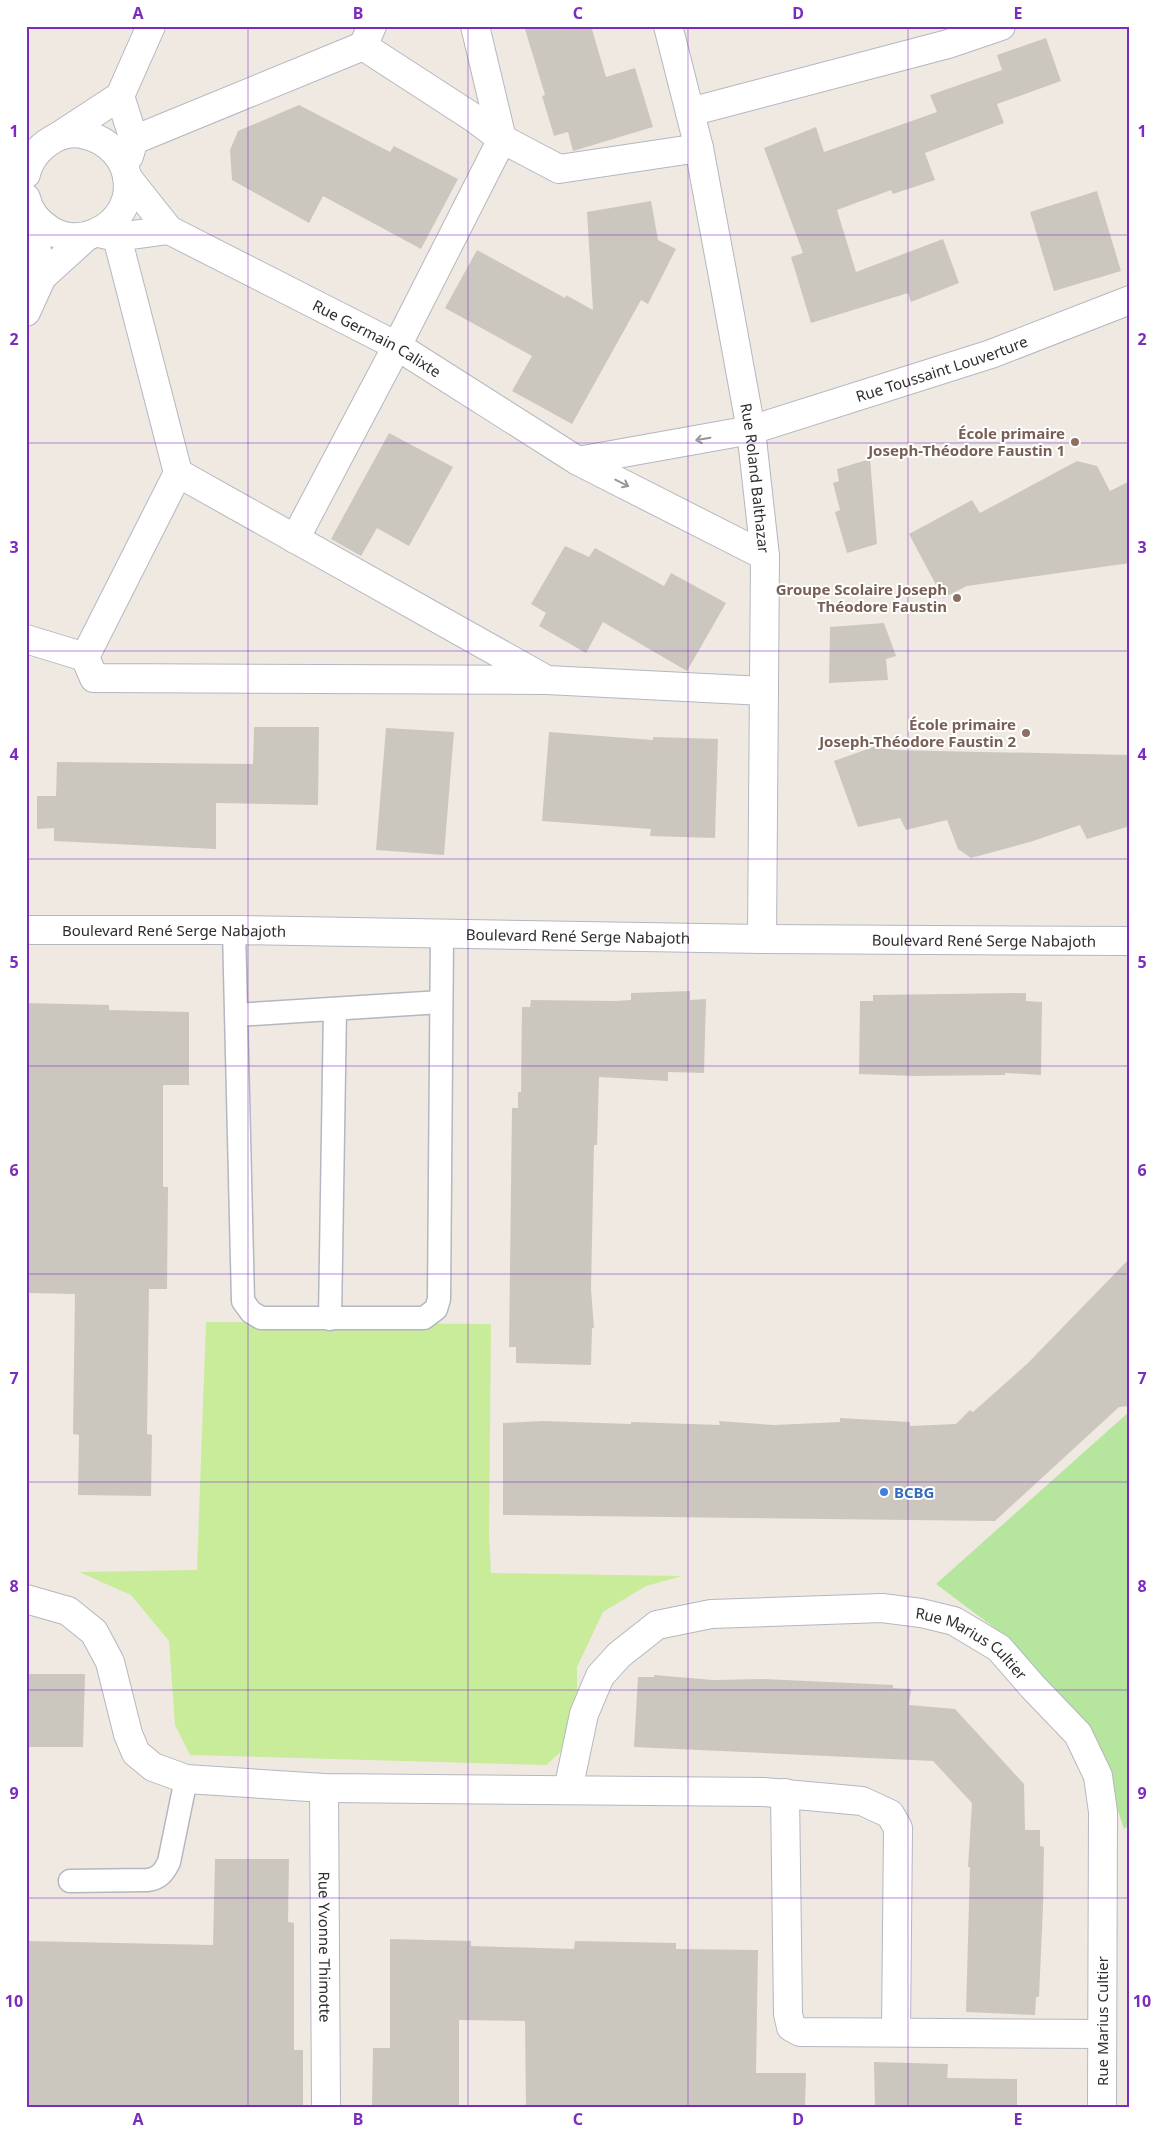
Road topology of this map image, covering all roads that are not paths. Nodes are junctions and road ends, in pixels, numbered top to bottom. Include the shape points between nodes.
1 (150, 26) edge
2 (475, 26) edge
3 (668, 26) edge
4 (1001, 26) edge
5 (945, 35) edge
6 (367, 36) edge
7 (120, 96) junction
8 (690, 112) junction
9 (59, 136) junction
10 (502, 139) junction
11 (134, 140) junction
12 (699, 148) junction
13 (126, 172) junction
14 (26, 174) edge
15 (27, 203) edge
16 (169, 230) junction
17 (101, 235) junction
18 (42, 277) junction
19 (1130, 300) edge
20 (26, 312) edge
21 (397, 346) junction
22 (751, 430) junction
23 (578, 461) junction
24 (178, 473) junction
25 (295, 539) junction
26 (765, 556) junction
27 (26, 639) edge
28 (85, 657) junction
29 (548, 680) junction
30 (764, 691) junction
31 (26, 930) edge
32 (234, 930) junction
33 (442, 934) junction
34 (762, 939) junction
35 (1130, 941) edge
36 (441, 1002) junction
37 (335, 1009) junction
38 (236, 1015) junction
39 (330, 1319) junction
40 (26, 1599) edge
41 (186, 1779) junction
42 (324, 1788) junction
43 (568, 1790) junction
44 (786, 1793) junction
45 (70, 1881) dead end
46 (896, 2032) junction
47 (1102, 2034) junction
48 (326, 2107) edge
49 (1102, 2107) edge

1 - 7 street
2 - 10 street
3 - 8 street, Rue Roland Balthazar
4 - 5 street
5 - 8 street
6 - 10 street
6 - 11 street
7 - 9 street
7 - 11 street
8 - 12 street, Rue Roland Balthazar
9 - 13 street, Rue Germain Calixte via 79,133 98,138 115,150
9 - 14 street via 41,147 28,165
10 - 12 street via 559,169
10 - 21 street
11 - 13 street
12 - 22 street, Rue Roland Balthazar
13 - 16 street, Rue Germain Calixte
13 - 17 street via 125,205
15 - 17 street via 41,225 58,235 79,238
15 - 18 street
16 - 17 street
16 - 21 street, Rue Germain Calixte
17 - 18 street
17 - 24 street
18 - 20 street
19 - 22 street, Rue Toussaint Louverture via 991,354
21 - 23 street, Rue Germain Calixte
21 - 25 street
22 -> 23 street
22 - 26 street, Rue Roland Balthazar
23 -> 26 street, Rue Germain Calixte
24 - 25 street
24 - 28 street
25 - 29 street
26 - 30 street, Rue Roland Balthazar
27 - 28 street
28 - 29 street via 94,678
29 - 30 street
30 - 34 street, Rue Roland Balthazar
31 - 32 street, Boulevard René Serge Nabajoth
32 - 33 street, Boulevard René Serge Nabajoth
32 - 38 lane
33 - 34 street, Boulevard René Serge Nabajoth
33 - 36 lane
34 - 35 street, Boulevard René Serge Nabajoth
36 - 37 lane
36 - 39 lane via 440,1299 430,1315 424,1318
37 - 38 lane
37 - 39 lane
38 - 39 lane via 243,1301 261,1318
40 - 41 street via 68,1610 94,1632 110,1662 136,1753 152,1767
41 - 42 street
41 - 45 lane via 169,1862 164,1872 148,1880
42 - 43 street
42 - 48 street, Rue Yvonne Thimotte
43 - 44 street
43 - 47 street, Rue Marius Cultier via 584,1714 600,1676 619,1655 657,1625 711,1614 882,1608 954,1621 999,1648 1078,1734 1098,1776 1103,1812
44 - 46 street via 862,1801 890,1814 898,1828
44 - 46 street via 788,2014 792,2027 800,2032
46 - 47 street
47 - 49 street, Rue Marius Cultier

